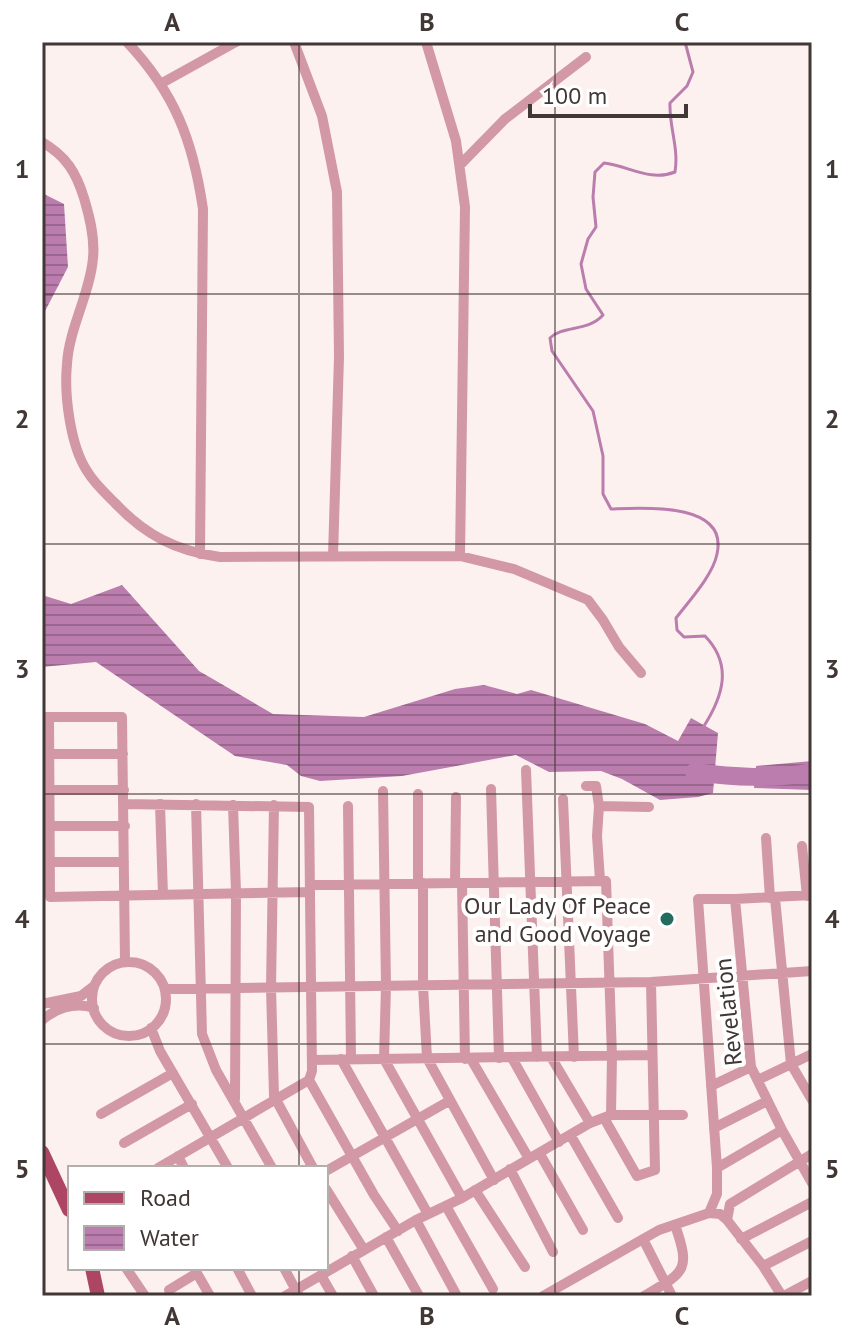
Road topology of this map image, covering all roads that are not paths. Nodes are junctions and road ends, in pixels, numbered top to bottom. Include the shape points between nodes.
1 (127, 42) edge
2 (236, 42) edge
3 (294, 42) edge
4 (426, 42) edge
5 (586, 57) dead end
6 (162, 83) junction
7 (42, 142) edge
8 (460, 165) junction
9 (200, 554) junction
10 (333, 556) junction
11 (460, 556) junction
12 (641, 673) dead end
13 (46, 717) edge
14 (45, 754) edge
15 (123, 754) junction
16 (526, 770) dead end
17 (586, 786) dead end
18 (491, 789) dead end
19 (45, 790) edge
20 (124, 790) junction
21 (383, 791) dead end
22 (418, 794) dead end
23 (456, 797) dead end
24 (563, 799) dead end
25 (125, 804) junction
26 (160, 804) junction
27 (196, 804) junction
28 (233, 805) junction
29 (274, 805) junction
30 (348, 806) dead end
31 (599, 806) junction
32 (649, 807) dead end
33 (46, 826) edge
34 (125, 826) junction
35 (766, 838) dead end
36 (802, 846) dead end
37 (46, 862) edge
38 (124, 862) junction
39 (600, 880) junction
40 (567, 881) junction
41 (531, 882) junction
42 (420, 883) junction
43 (459, 883) junction
44 (494, 883) junction
45 (385, 884) junction
46 (347, 885) junction
47 (310, 888) junction
48 (273, 892) junction
49 (236, 893) junction
50 (199, 894) junction
51 (124, 895) junction
52 (163, 895) junction
53 (810, 895) edge
54 (773, 898) junction
55 (735, 899) junction
56 (125, 962) junction
57 (812, 971) edge
58 (782, 975) junction
59 (744, 977) junction
60 (703, 980) junction
61 (651, 982) junction
62 (570, 983) junction
63 (610, 983) junction
64 (95, 984) junction
65 (463, 984) junction
66 (534, 984) junction
67 (423, 985) junction
68 (499, 985) junction
69 (350, 986) junction
70 (386, 986) junction
71 (237, 987) junction
72 (310, 987) junction
73 (200, 988) junction
74 (271, 988) junction
75 (165, 989) junction
76 (42, 1004) edge
77 (94, 1008) junction
78 (42, 1020) edge
79 (151, 1028) junction
80 (812, 1054) edge
81 (652, 1055) junction
82 (612, 1056) junction
83 (537, 1057) junction
84 (551, 1057) junction
85 (574, 1057) junction
86 (427, 1058) junction
87 (499, 1058) junction
88 (512, 1058) junction
89 (346, 1059) junction
90 (384, 1059) junction
91 (468, 1059) junction
92 (312, 1060) junction
93 (791, 1064) junction
94 (751, 1067) junction
95 (173, 1073) junction
96 (309, 1080) junction
97 (758, 1080) junction
98 (711, 1086) junction
99 (275, 1100) junction
100 (812, 1100) edge
101 (449, 1101) junction
102 (767, 1101) junction
103 (235, 1102) junction
104 (192, 1104) junction
105 (101, 1114) dead end
106 (653, 1115) junction
107 (683, 1115) dead end
108 (608, 1116) junction
109 (245, 1118) junction
110 (416, 1120) junction
111 (590, 1123) junction
112 (714, 1128) junction
113 (782, 1130) junction
114 (571, 1136) junction
115 (385, 1137) junction
116 (211, 1138) junction
117 (559, 1142) junction
118 (124, 1143) dead end
119 (42, 1152) edge
120 (540, 1154) junction
121 (812, 1154) edge
122 (178, 1156) junction
123 (351, 1156) junction
124 (528, 1157) junction
125 (800, 1160) junction
126 (161, 1166) edge
127 (183, 1166) edge
128 (227, 1166) edge
129 (271, 1166) edge
130 (312, 1166) edge
131 (42, 1168) edge
132 (717, 1168) junction
133 (510, 1169) junction
134 (328, 1170) edge
135 (494, 1180) junction
136 (812, 1183) edge
137 (475, 1190) junction
138 (328, 1192) edge
139 (462, 1198) junction
140 (812, 1202) edge
141 (446, 1206) junction
142 (68, 1209) edge
143 (68, 1209) edge
144 (709, 1213) junction
145 (428, 1214) junction
146 (618, 1218) dead end
147 (416, 1220) junction
148 (727, 1220) junction
149 (675, 1225) junction
150 (583, 1230) dead end
151 (398, 1231) junction
152 (386, 1237) junction
153 (643, 1239) junction
154 (741, 1239) junction
155 (812, 1241) edge
156 (364, 1250) junction
157 (553, 1252) dead end
158 (352, 1256) junction
159 (328, 1259) edge
160 (763, 1266) junction
161 (525, 1267) dead end
162 (334, 1269) junction
163 (92, 1270) edge
164 (127, 1270) edge
165 (238, 1270) edge
166 (285, 1270) edge
167 (196, 1271) edge
168 (322, 1277) junction
169 (812, 1281) edge
170 (666, 1283) junction
171 (493, 1289) dead end
172 (169, 1290) dead end
173 (298, 1293) edge
174 (98, 1296) edge
175 (145, 1296) edge
176 (210, 1296) edge
177 (252, 1296) edge
178 (285, 1296) edge
179 (333, 1296) edge
180 (374, 1296) edge
181 (419, 1296) edge
182 (457, 1296) edge
183 (543, 1296) edge
184 (644, 1296) edge
185 (672, 1296) edge
186 (783, 1296) edge

1 - 6 street
2 - 6 street
3 - 10 street via 322,116 337,192
4 - 8 street
5 - 8 street via 505,119
6 - 9 street via 194,161 203,209
7 - 9 street via 72,167 91,225 93,259 66,367 68,410 79,454 90,476 131,520 163,542
8 - 11 street via 465,216
9 - 10 street
10 - 11 street
11 - 12 street via 514,569 588,600
13 - 14 street
13 - 15 street via 122,717
14 - 15 street
14 - 19 street
15 - 20 street
16 - 41 street
17 - 31 street via 596,786
18 - 44 street
19 - 20 street
19 - 33 street
20 - 25 street
21 - 45 street
22 - 42 street
23 - 43 street
24 - 40 street
25 - 26 street
25 - 34 street
26 - 27 street
26 - 52 street
27 - 28 street
27 - 50 street
28 - 29 street
28 - 49 street
29 - 47 street via 306,805 311,810
29 - 48 street
30 - 46 street
31 - 32 street
31 - 39 street
33 - 34 street
33 - 37 street
34 - 38 street
35 - 54 street
36 - 53 street
37 - 38 street
37 - 51 street via 50,897
38 - 51 street
39 - 40 street
39 - 63 street via 607,884
40 - 41 street
40 - 62 street
41 - 44 street
41 - 66 street
42 - 43 street
42 - 45 street
42 - 67 street
43 - 44 street
43 - 65 street
44 - 68 street
45 - 46 street
45 - 70 street
46 - 47 street
46 - 69 street
47 - 48 street
47 - 72 street
48 - 49 street
48 - 74 street
49 - 50 street
49 - 71 street
50 - 52 street
50 - 73 street
51 - 52 street
51 - 56 street
53 - 54 street
54 - 55 street
54 - 58 street
55 - 59 street, Revelation
55 - 60 street via 698,899
56 - 64 street via 107,969
56 - 75 street via 146,966
57 - 58 street
58 - 59 street
58 - 93 street
59 - 60 street
59 - 94 street, Revelation
60 - 61 street
60 - 98 street
61 - 63 street
61 - 81 street
62 - 63 street
62 - 66 street
62 - 85 street
63 - 82 street
64 - 76 street via 81,996
64 - 77 street
65 - 67 street
65 - 68 street
65 - 91 street
66 - 68 street
66 - 83 street
67 - 70 street
67 - 86 street
68 - 87 street
69 - 70 street
69 - 72 street
69 - 89 street
70 - 90 street
71 - 73 street
71 - 74 street
71 - 103 street
72 - 74 street
72 - 92 street
73 - 75 street
73 - 103 street via 207,1051
74 - 99 street
75 - 79 street via 165,1007
77 - 78 street via 81,1004 52,1011
77 - 79 street via 117,1033 129,1036
79 - 95 street
80 - 93 street
81 - 82 street
81 - 106 street
82 - 85 street
82 - 108 street
83 - 84 street
83 - 88 street
84 - 85 street
84 - 111 street
86 - 90 street
86 - 91 street
86 - 101 street
87 - 88 street
87 - 91 street
88 - 117 street
89 - 90 street
89 - 92 street
89 - 115 street
90 - 110 street
91 - 124 street
92 - 96 street
93 - 97 street
93 - 100 street
94 - 97 street, Revelation
94 - 98 street
95 - 104 street
95 - 105 street
96 - 99 street
96 - 123 street
97 - 102 street, Revelation
98 - 112 street
99 - 109 street
99 - 130 street
101 - 110 street
101 - 135 street
102 - 112 street
102 - 113 street, Revelation
103 - 109 street
104 - 116 street
104 - 118 street
106 - 107 street
106 - 108 street
106 - 108 street via 655,1169 638,1176
108 - 111 street
109 - 116 street
109 - 129 street
110 - 115 street
110 - 139 street
111 - 114 street
112 - 132 street
113 - 125 street, Revelation
113 - 132 street
114 - 117 street
114 - 146 street
115 - 123 street
115 - 145 street
116 - 122 street
116 - 128 street
117 - 120 street
119 - 142 main road
120 - 124 street
120 - 150 street
121 - 125 street
122 - 126 street
122 - 127 street
123 - 134 street
123 - 151 street
124 - 133 street
125 - 136 street, Revelation
125 - 148 street via 730,1204
131 - 143 main road
132 - 144 street via 717,1194
133 - 135 street
133 - 157 street
135 - 137 street
137 - 139 street
137 - 161 street
138 - 156 street
139 - 141 street
140 - 154 street
141 - 145 street
141 - 171 street
144 - 148 street
144 - 149 street
145 - 147 street
147 - 151 street
147 - 182 street
148 - 154 street
149 - 153 street
149 - 170 street via 685,1262
151 - 152 street
152 - 156 street
152 - 181 street
153 - 170 street
153 - 183 street
154 - 160 street
155 - 160 street
156 - 158 street
158 - 162 street
158 - 180 street
159 - 162 street
160 - 186 street
162 - 168 street
163 - 174 main road
164 - 175 street
165 - 177 street
166 - 173 street
167 - 172 street
167 - 176 street
168 - 173 street
168 - 179 street
169 - 186 street
170 - 184 street
170 - 185 street
173 - 178 street

